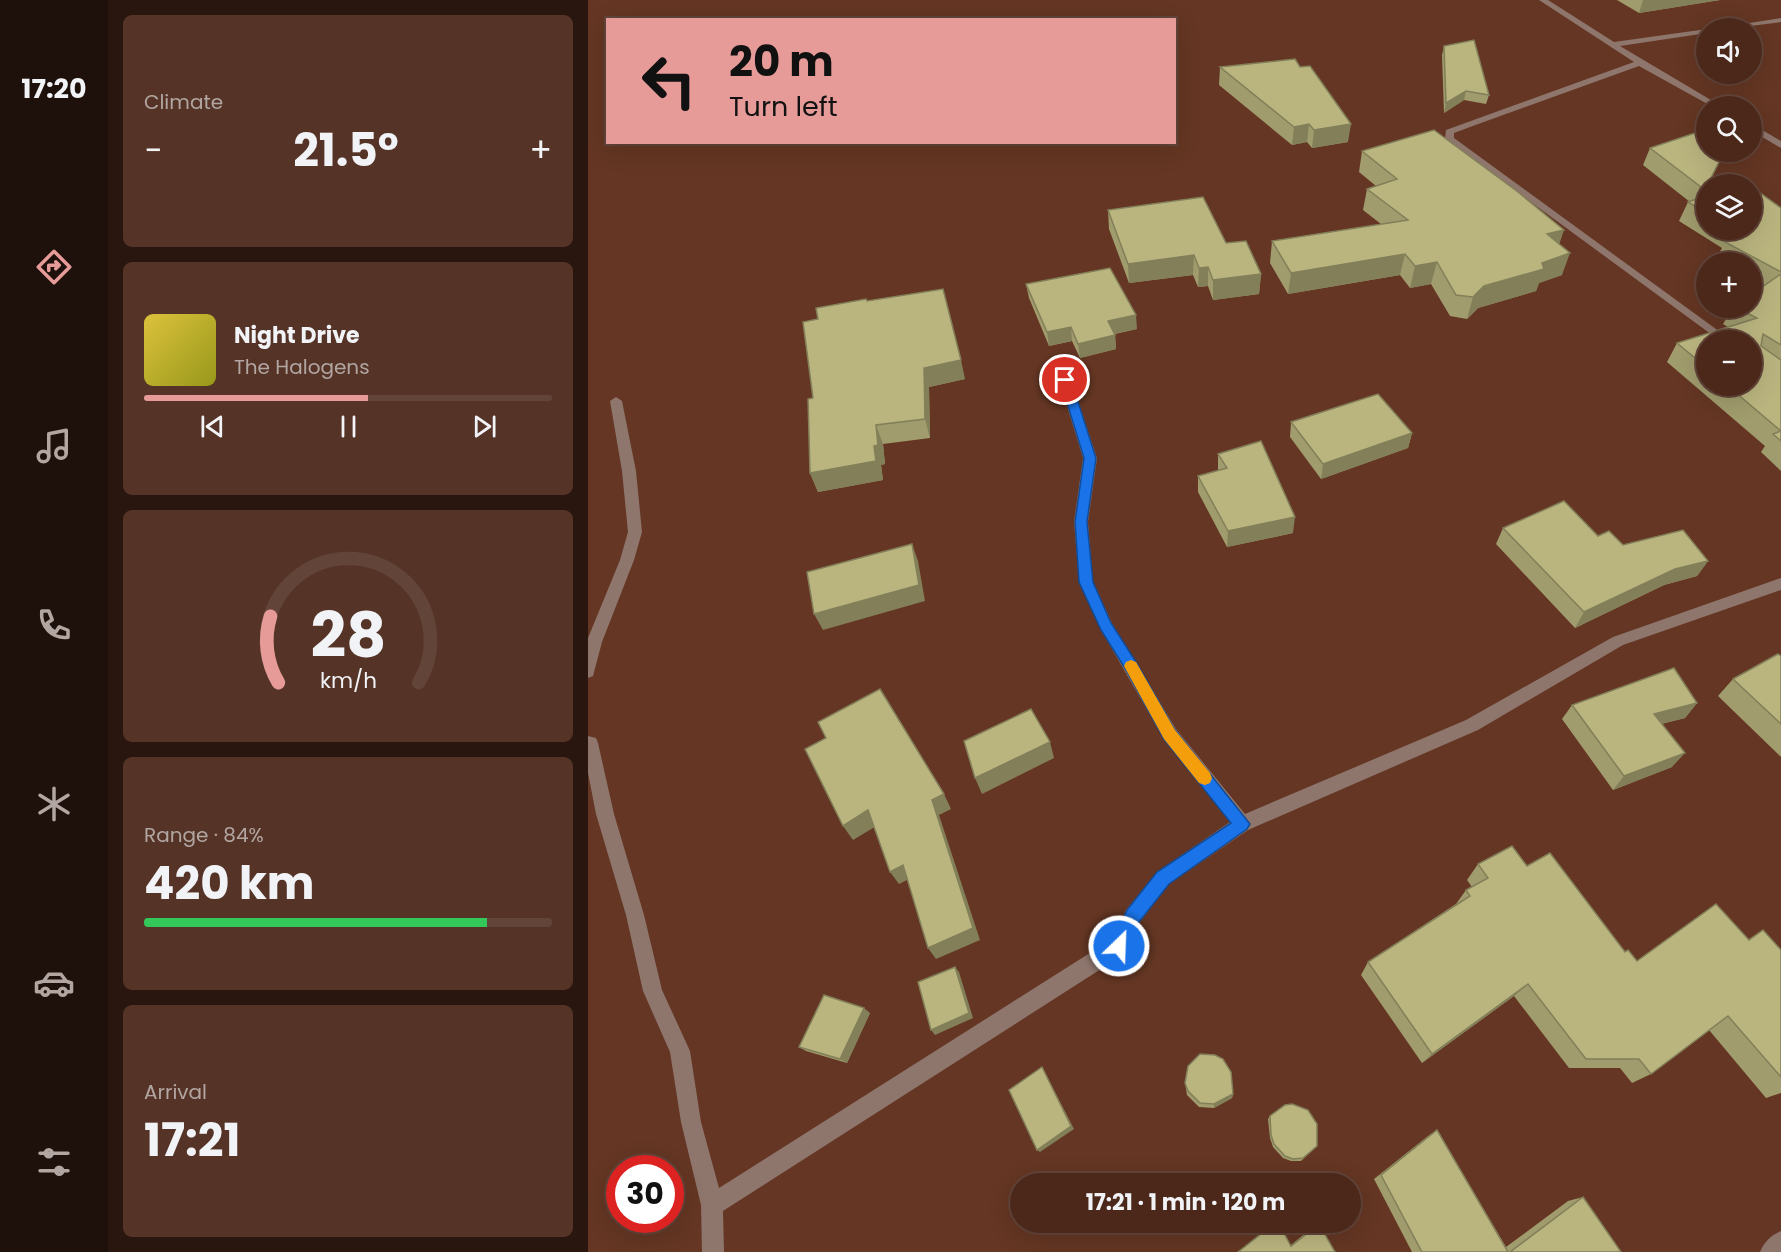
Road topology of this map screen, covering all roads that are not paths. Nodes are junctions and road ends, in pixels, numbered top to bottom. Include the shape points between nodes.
1 (1543, 0) edge
2 (1781, 20) edge
3 (1762, 23) edge
4 (1696, 33) edge
5 (1612, 45) junction
6 (1640, 63) junction
7 (1699, 96) edge
8 (1762, 133) edge
9 (1781, 145) edge
10 (1712, 330) edge
11 (1065, 380) dead end
12 (616, 401) dead end
13 (1781, 584) edge
14 (588, 671) edge
15 (589, 742) edge
16 (1242, 824) junction
17 (712, 1205) junction
18 (1781, 1242) edge
19 (712, 1252) edge
20 (1772, 1252) edge

1 - 5 street
2 - 3 street
4 - 5 street
5 - 6 street
6 - 7 street
6 - 10 street via 1449,132 1450,140
8 - 9 street
11 - 16 street via 1090,458 1081,522 1086,582 1106,626 1170,734
12 - 14 street via 635,532 594,642
13 - 16 street via 1618,641 1472,725
15 - 17 street via 653,991 680,1052 691,1122
16 - 17 street via 1163,878 1133,916 1119,946
17 - 19 street
18 - 20 street

